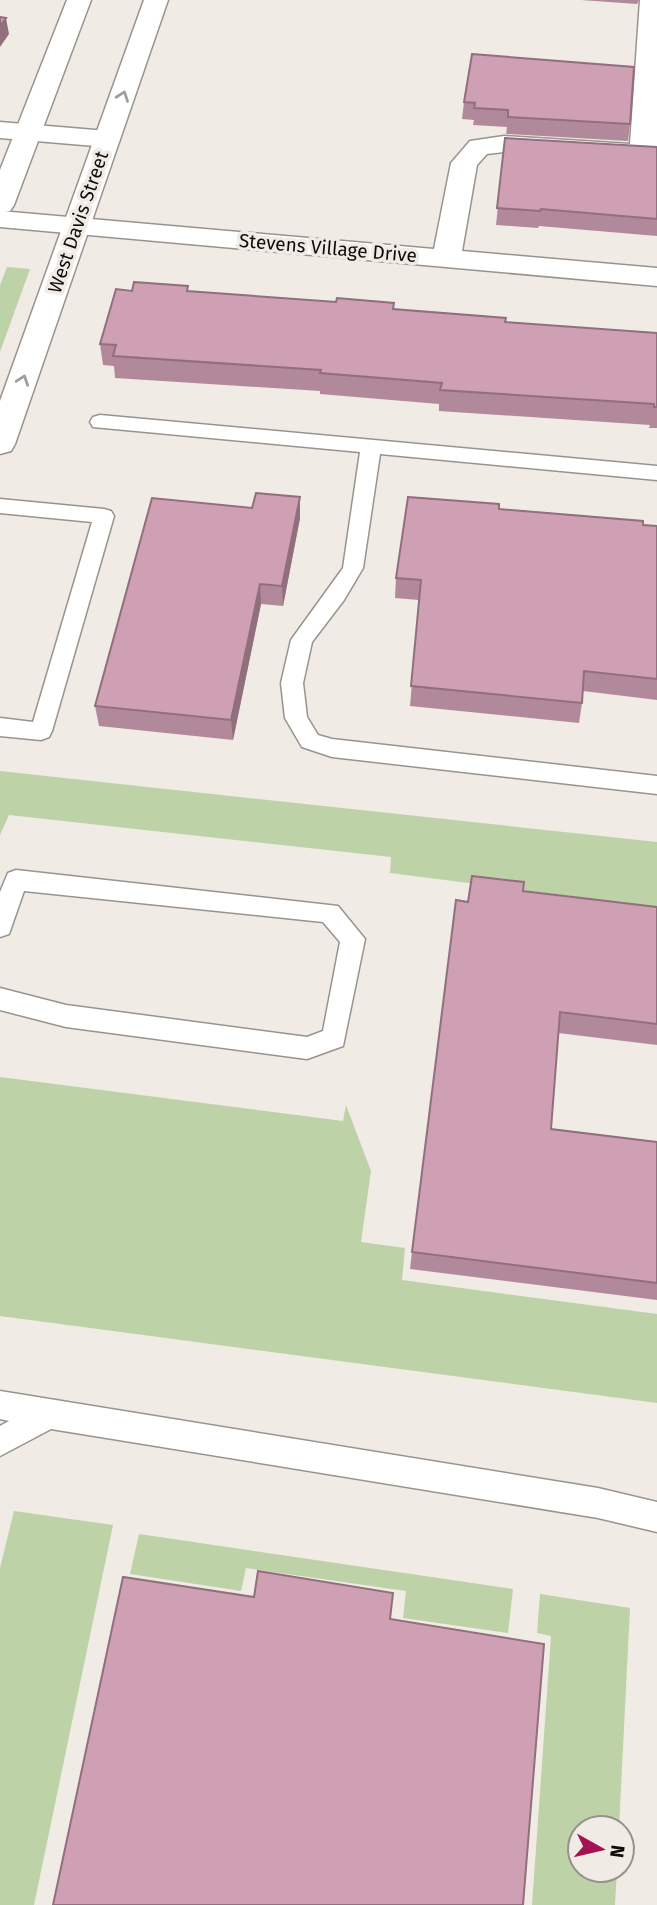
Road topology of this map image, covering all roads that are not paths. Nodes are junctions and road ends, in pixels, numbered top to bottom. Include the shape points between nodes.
1 (79, 0) edge
2 (156, 0) edge
3 (652, 0) edge
4 (0, 130) edge
5 (27, 133) junction
6 (107, 139) junction
7 (650, 153) edge
8 (0, 205) edge
9 (0, 219) edge
10 (76, 226) junction
11 (446, 259) junction
12 (657, 277) edge
13 (100, 422) dead end
14 (0, 444) edge
15 (371, 446) junction
16 (657, 473) edge
17 (0, 506) edge
18 (0, 727) edge
19 (657, 785) edge
20 (0, 927) edge
21 (0, 999) edge
22 (0, 1405) edge
23 (49, 1413) junction
24 (0, 1442) edge
25 (657, 1517) edge

1 - 5 street
6 -> 2 street, West Davis Street
3 - 7 street
4 - 5 street
5 - 6 street
5 - 8 street
6 - 10 street, West Davis Street
7 - 11 street via 504,144 479,147 464,163
9 - 10 street, Stevens Village Drive
10 - 11 street, Stevens Village Drive
14 -> 10 street, West Davis Street
11 - 12 street, Stevens Village Drive
13 - 15 lane
15 - 16 lane
15 - 19 lane via 353,568 302,640 292,683 296,718 310,741 332,748
17 - 18 lane via 104,516 41,732
20 - 21 lane via 16,880 329,914 353,939 334,1038 307,1048 66,1016
22 - 23 lane
23 - 24 lane
23 - 25 lane via 585,1500

